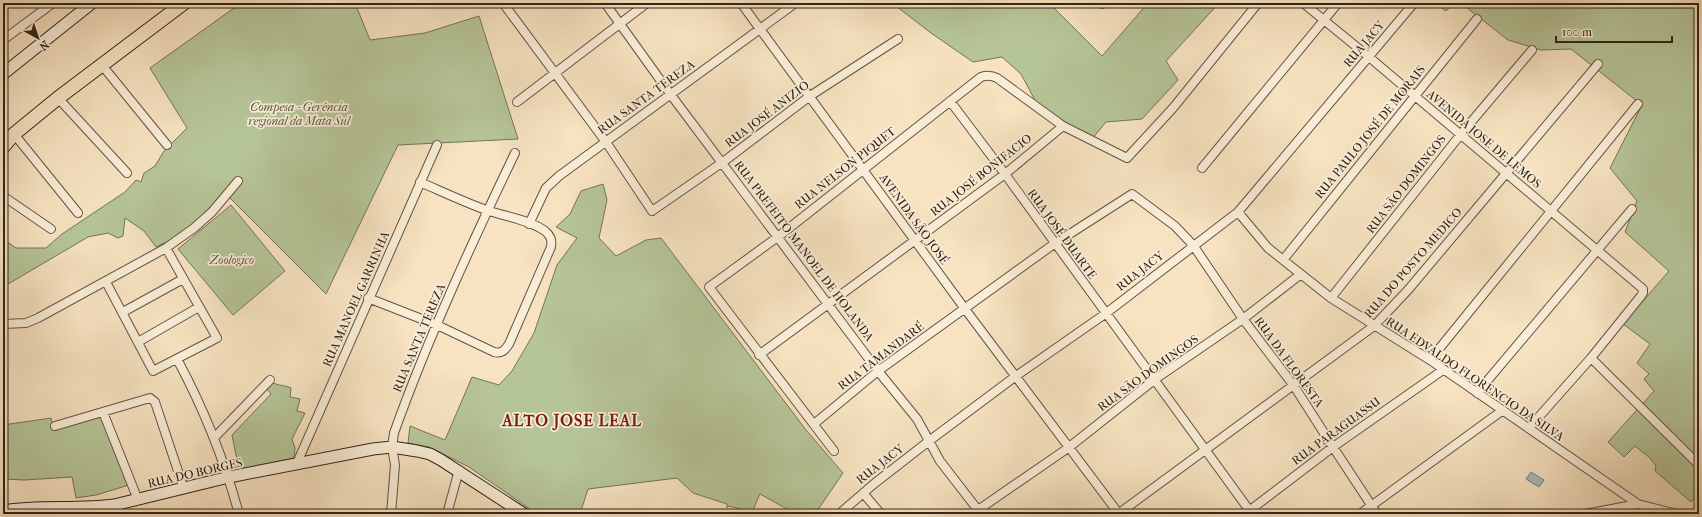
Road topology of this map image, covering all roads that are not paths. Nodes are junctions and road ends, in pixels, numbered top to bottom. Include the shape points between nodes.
1 (53, 3) edge
2 (92, 3) edge
3 (184, 3) edge
4 (503, 3) edge
5 (605, 3) edge
6 (646, 3) edge
7 (741, 3) edge
8 (1258, 3) edge
9 (1303, 3) edge
10 (1338, 3) edge
11 (1414, 3) edge
12 (794, 4) dead end
13 (1477, 19) dead end
14 (1323, 20) junction
15 (620, 24) junction
16 (760, 28) junction
17 (898, 38) dead end
18 (3, 40) edge
19 (1532, 50) dead end
20 (1369, 57) junction
21 (101, 64) junction
22 (1598, 64) dead end
23 (3, 74) edge
24 (555, 74) junction
25 (671, 95) junction
26 (810, 96) junction
27 (1414, 96) junction
28 (58, 98) junction
29 (950, 101) junction
30 (517, 102) dead end
31 (1638, 104) dead end
32 (1063, 126) junction
33 (14, 134) junction
34 (1461, 134) junction
35 (606, 142) junction
36 (167, 145) dead end
37 (437, 145) dead end
38 (3, 147) edge
39 (515, 153) dead end
40 (723, 162) junction
41 (1202, 168) dead end
42 (864, 169) junction
43 (1506, 172) junction
44 (127, 174) dead end
45 (1005, 174) junction
46 (238, 181) dead end
47 (420, 182) junction
48 (1132, 194) joint
49 (3, 196) edge
50 (1632, 209) dead end
51 (488, 210) junction
52 (1238, 212) junction
53 (1552, 212) junction
54 (78, 213) dead end
55 (529, 224) junction
56 (51, 229) dead end
57 (779, 236) junction
58 (914, 241) junction
59 (1054, 244) junction
60 (1193, 245) junction
61 (166, 248) junction
62 (1597, 251) junction
63 (1283, 260) junction
64 (1301, 274) junction
65 (183, 279) junction
66 (106, 282) junction
67 (368, 298) junction
68 (1331, 298) junction
69 (829, 304) junction
70 (199, 307) junction
71 (965, 309) junction
72 (123, 312) junction
73 (1105, 314) junction
74 (1243, 319) junction
75 (3, 324) edge
76 (436, 325) junction
77 (1374, 326) junction
78 (138, 342) junction
79 (759, 355) junction
80 (1591, 358) junction
81 (177, 359) junction
82 (1430, 360) junction
83 (1443, 370) junction
84 (878, 371) junction
85 (1016, 376) junction
86 (270, 380) dead end
87 (1154, 380) junction
88 (1294, 386) junction
89 (1477, 393) junction
90 (1503, 410) junction
91 (103, 412) junction
92 (814, 424) junction
93 (55, 426) dead end
94 (1529, 428) junction
95 (214, 438) junction
96 (929, 441) junction
97 (392, 447) junction
98 (1333, 447) junction
99 (1068, 448) junction
100 (1206, 449) junction
101 (834, 451) dead end
102 (297, 463) junction
103 (1699, 465) edge
104 (459, 470) junction
105 (229, 478) junction
106 (184, 489) junction
107 (863, 493) junction
108 (138, 500) junction
109 (1638, 504) junction
110 (1371, 506) junction
111 (511, 510) edge
112 (3, 511) edge
113 (980, 512) edge
114 (1665, 512) edge
115 (1249, 513) edge
116 (239, 514) edge
117 (391, 514) edge
118 (447, 514) edge
119 (524, 514) edge
120 (839, 514) edge
121 (881, 514) edge
122 (1118, 514) edge
123 (1360, 514) edge
124 (1377, 514) edge
125 (1585, 514) edge
126 (1677, 514) edge

1 - 18 street
2 - 23 street
3 - 21 main road
4 - 24 street
5 - 15 street, RUA PREFEITO MANOEL DE HOLANDA
6 - 15 street
7 - 16 street, AVENIDA SÃO JOSÉ
8 - 32 street via 1158,125 1127,158
9 - 14 street, AVENIDA JOSE DE LEMOS
10 - 14 street
11 - 20 street, RUA JACY
12 - 16 street, RUA SANTA TEREZA
13 - 27 street, RUA PAULO JOSÉ DE MORAIS
14 - 20 street, AVENIDA JOSE DE LEMOS
14 - 41 street
15 - 24 street
15 - 25 street, RUA PREFEITO MANOEL DE HOLANDA
16 - 25 street, RUA SANTA TEREZA
16 - 26 street, AVENIDA SÃO JOSÉ
17 - 26 street, RUA JOSÉ ANIZIO
19 - 34 street, RUA SÃO DOMINGOS
20 - 27 street, AVENIDA JOSE DE LEMOS
20 - 52 street, RUA JACY
21 - 28 main road
21 - 36 street
22 - 43 street, RUA DO POSTO MEDICO
24 - 30 street
24 - 35 street
25 - 35 street, RUA SANTA TEREZA
25 - 40 street, RUA PREFEITO MANOEL DE HOLANDA
26 - 40 street, RUA JOSÉ ANIZIO
26 - 42 street, AVENIDA SÃO JOSÉ
27 - 34 street, AVENIDA JOSE DE LEMOS
27 - 63 street, RUA PAULO JOSÉ DE MORAIS
28 - 33 main road
28 - 44 street
29 - 32 street, RUA NELSON PIQUET via 981,77 991,74
29 - 42 street, RUA NELSON PIQUET
29 - 45 street, RUA JOSÉ DUARTE
31 - 53 street
32 - 45 street, RUA JOSÉ BONIFACIO
33 - 38 main road
33 - 54 street
34 - 43 street, AVENIDA JOSE DE LEMOS
34 - 68 street, RUA SÃO DOMINGOS
35 - 40 street, RUA JOSÉ ANIZIO via 652,211
35 - 55 street, RUA SANTA TEREZA via 546,188
37 - 47 street, RUA MANOEL GARRINHA
39 - 51 street, RUA SANTA TEREZA
40 - 57 street, RUA PREFEITO MANOEL DE HOLANDA
42 - 57 street, RUA NELSON PIQUET
42 - 58 street, AVENIDA SÃO JOSÉ
43 - 53 street, AVENIDA JOSE DE LEMOS
43 - 77 street, RUA DO POSTO MEDICO via 1408,290
45 - 58 street, RUA JOSÉ BONIFACIO
45 - 59 street, RUA JOSÉ DUARTE
46 - 61 street via 208,216
47 - 51 street
47 - 67 street, RUA MANOEL GARRINHA
48 - 59 street, RUA TAMANDARÉ
48 - 60 street, RUA DA FLORESTA via 1174,226
49 - 56 street
50 - 62 street
51 - 55 street
51 - 76 street, RUA SANTA TEREZA
52 - 60 street, RUA JACY
52 - 63 street, RUA EDVALDO FLORENCIO DA SILVA via 1268,248
53 - 62 street, AVENIDA JOSE DE LEMOS
53 - 82 street
55 - 76 street via 544,230 552,241 551,248 505,350 498,353
57 - 69 street, RUA PREFEITO MANOEL DE HOLANDA
57 - 79 street, RUA NELSON PIQUET via 709,287
58 - 69 street, RUA JOSÉ BONIFACIO
58 - 71 street, AVENIDA SÃO JOSÉ
59 - 71 street, RUA TAMANDARÉ
59 - 73 street, RUA JOSÉ DUARTE
60 - 73 street, RUA JACY
60 - 74 street, RUA DA FLORESTA
61 - 65 street
61 - 66 street
62 - 80 street, AVENIDA JOSE DE LEMOS via 1641,286 1643,293
62 - 89 street
63 - 64 street, RUA EDVALDO FLORENCIO DA SILVA
64 - 68 street, RUA EDVALDO FLORENCIO DA SILVA
64 - 74 street, RUA SÃO DOMINGOS
65 - 70 street
65 - 72 street
66 - 72 street
66 - 75 street via 26,323
67 - 76 street
67 - 102 street, RUA MANOEL GARRINHA
68 - 77 street, RUA EDVALDO FLORENCIO DA SILVA
69 - 79 street, RUA JOSÉ BONIFACIO
69 - 84 street, RUA PREFEITO MANOEL DE HOLANDA
70 - 78 street
70 - 81 street via 217,338
71 - 84 street, RUA TAMANDARÉ
71 - 85 street, AVENIDA SÃO JOSÉ
72 - 78 street
73 - 85 street, RUA JACY
73 - 87 street, RUA JOSÉ DUARTE
74 - 87 street, RUA SÃO DOMINGOS
74 - 88 street, RUA DA FLORESTA
76 - 97 street, RUA SANTA TEREZA via 395,429
77 - 82 street, RUA EDVALDO FLORENCIO DA SILVA
77 - 88 street, RUA DO POSTO MEDICO
78 - 81 street via 153,371
79 - 92 street
80 - 94 street
80 - 103 street
81 - 95 street via 197,395
82 - 83 street, RUA EDVALDO FLORENCIO DA SILVA
83 - 89 street, RUA EDVALDO FLORENCIO DA SILVA
83 - 98 street, RUA PARAGUASSU
84 - 92 street, RUA TAMANDARÉ
84 - 96 street, RUA PREFEITO MANOEL DE HOLANDA via 917,419
85 - 96 street, RUA JACY
85 - 99 street, AVENIDA SÃO JOSÉ
86 - 95 street
87 - 99 street, RUA SÃO DOMINGOS
87 - 100 street, RUA JOSÉ DUARTE
88 - 98 street, RUA DA FLORESTA
88 - 100 street, RUA DO POSTO MEDICO
89 - 90 street, RUA EDVALDO FLORENCIO DA SILVA
90 - 94 street, RUA EDVALDO FLORENCIO DA SILVA
90 - 110 street
91 - 93 street
91 - 106 street via 150,398 155,402
91 - 108 street
92 - 101 street
94 - 109 street, RUA EDVALDO FLORENCIO DA SILVA
95 - 105 street
96 - 107 street, RUA JACY
96 - 113 street, RUA PREFEITO MANOEL DE HOLANDA via 940,461
97 - 102 street, RUA DO BORGES
97 - 104 street, RUA DO BORGES via 430,454
97 - 117 street, RUA SANTA TEREZA via 395,465
98 - 110 street, RUA DA FLORESTA
98 - 115 street, RUA PARAGUASSU
99 - 113 street, RUA SÃO DOMINGOS
99 - 122 street
100 - 115 street, RUA JOSÉ DUARTE
100 - 122 street, RUA DO POSTO MEDICO
102 - 105 street, RUA DO BORGES
104 - 111 street, RUA DO BORGES
104 - 118 street
105 - 106 street, RUA DO BORGES
105 - 116 street
106 - 108 street, RUA DO BORGES
107 - 120 street, RUA JACY
107 - 121 street
108 - 112 street, RUA DO BORGES via 102,506
109 - 114 street, RUA EDVALDO FLORENCIO DA SILVA
109 - 125 street
110 - 123 street
110 - 124 street, RUA DA FLORESTA
111 - 119 street, RUA DO BORGES
114 - 126 street, RUA EDVALDO FLORENCIO DA SILVA

